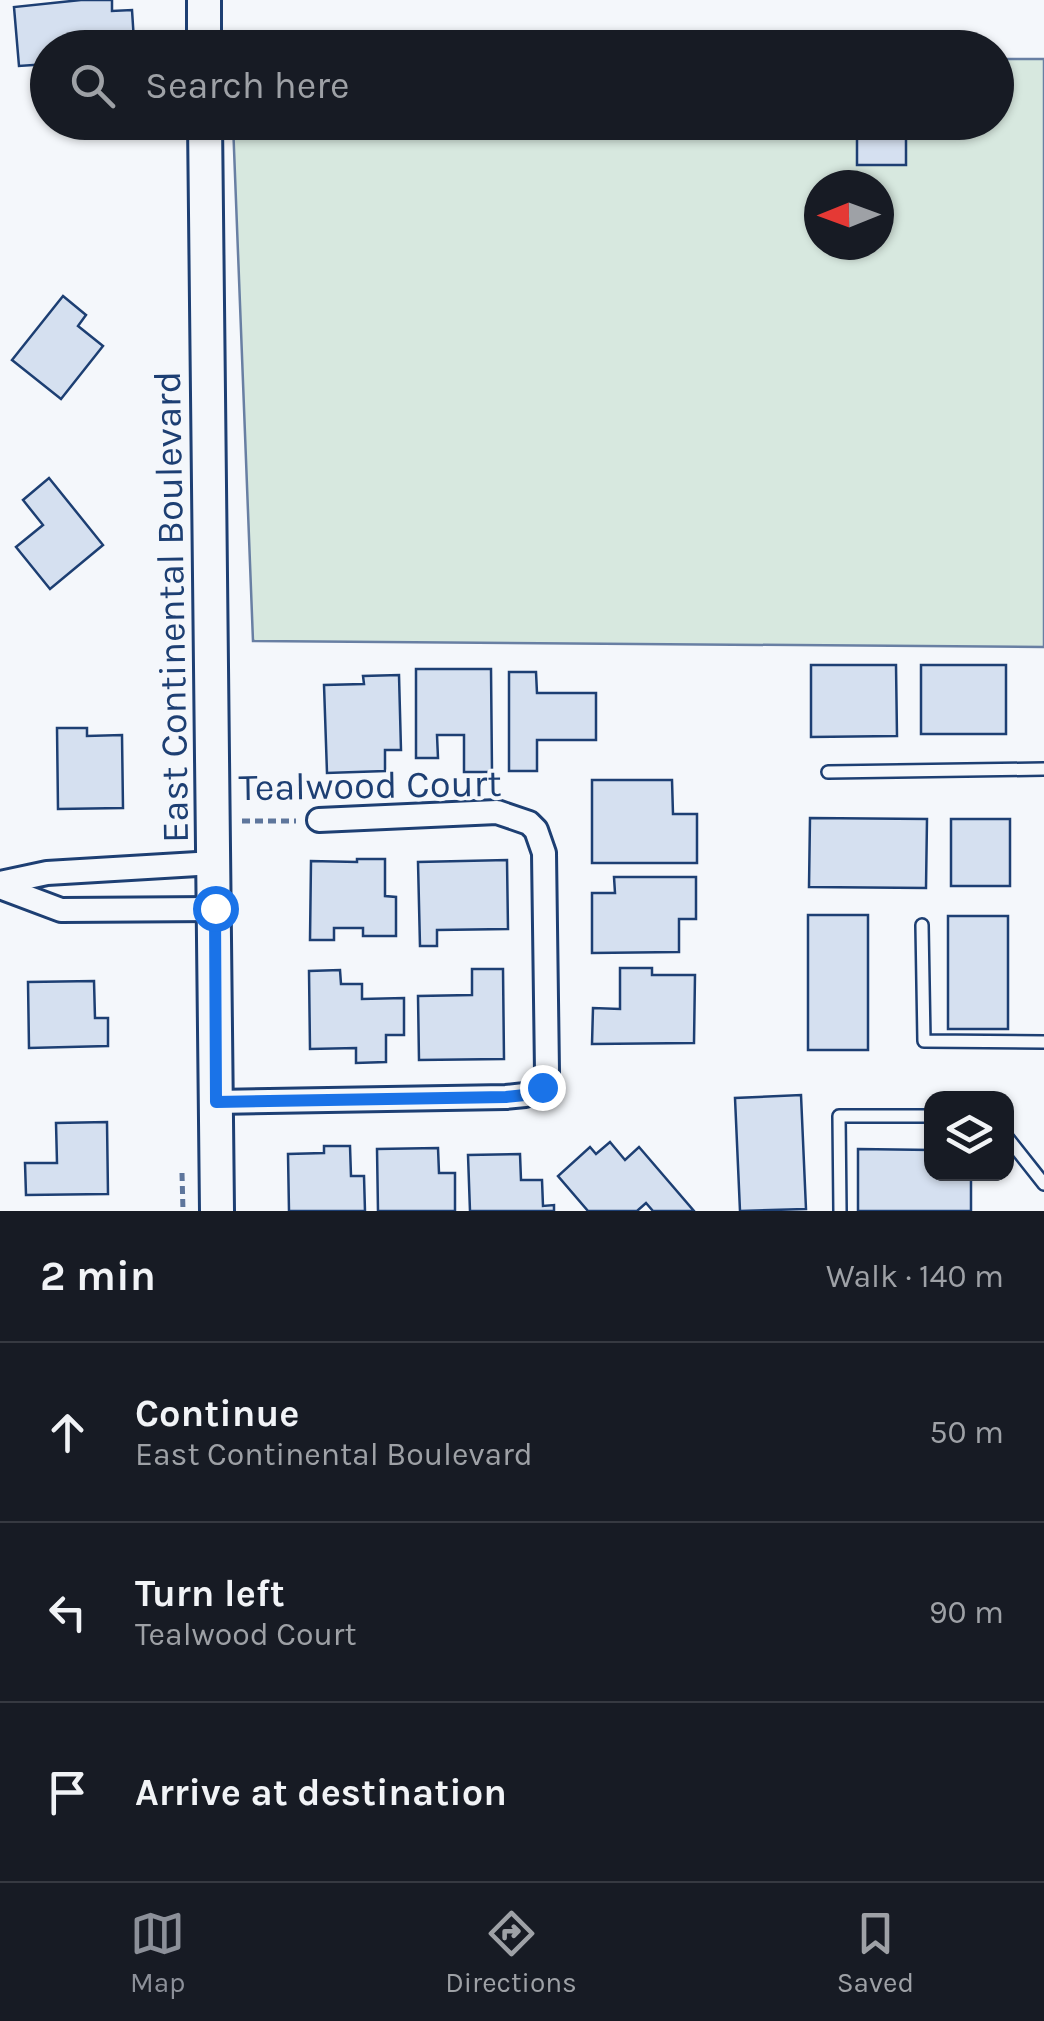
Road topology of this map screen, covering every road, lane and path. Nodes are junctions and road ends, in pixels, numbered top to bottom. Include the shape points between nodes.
1 (204, 0) edge
2 (204, 30) edge
3 (205, 140) edge
4 (1044, 769) edge
5 (828, 772) dead end
6 (320, 820) joint
7 (214, 822) junction
8 (214, 863) junction
9 (0, 885) edge
10 (215, 908) junction
11 (922, 925) dead end
12 (1044, 1042) edge
13 (216, 1102) junction
14 (924, 1116) edge
15 (1014, 1146) edge
16 (182, 1173) dead end
17 (1044, 1184) edge
18 (183, 1211) edge
19 (217, 1211) edge
20 (840, 1211) edge

1 - 2 main road
3 - 7 main road, East Continental Boulevard
4 - 5 lane
6 - 7 path, Tealwood Court
6 - 13 street, Tealwood Court via 497,812 536,830 544,854 542,1087 506,1097
7 - 8 main road, East Continental Boulevard
8 - 9 street via 47,873
8 - 10 main road, East Continental Boulevard
9 - 10 street via 61,910
10 - 13 main road, East Continental Boulevard
11 - 12 lane via 924,1041
13 - 19 main road, East Continental Boulevard
14 - 20 lane via 839,1116
15 - 17 lane
16 - 18 path

